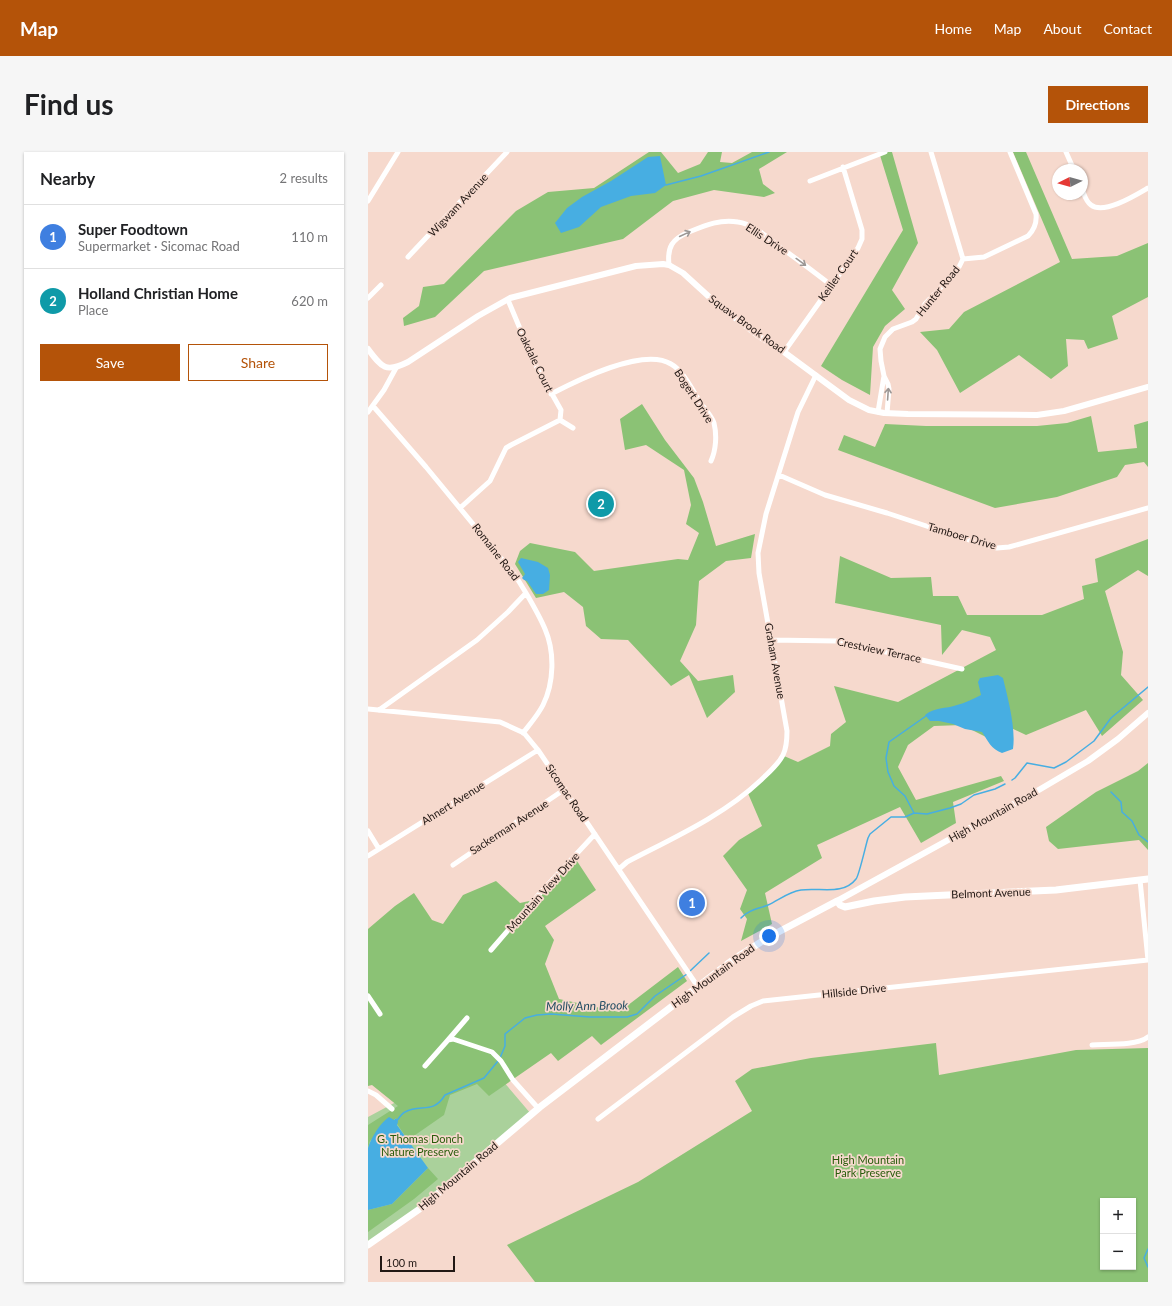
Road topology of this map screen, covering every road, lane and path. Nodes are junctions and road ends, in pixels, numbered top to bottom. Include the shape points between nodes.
1 (398, 152) edge
2 (507, 152) edge
3 (885, 152) edge
4 (931, 152) edge
5 (1010, 152) edge
6 (1066, 152) edge
7 (1071, 164) edge
8 (843, 168) junction
9 (810, 181) dead end
10 (1148, 188) edge
11 (1087, 200) edge
12 (368, 202) edge
13 (408, 257) dead end
14 (963, 258) junction
15 (669, 265) junction
16 (381, 285) dead end
17 (831, 285) junction
18 (368, 298) edge
19 (508, 300) junction
20 (368, 349) edge
21 (784, 352) junction
22 (396, 368) junction
23 (816, 375) junction
24 (884, 376) junction
25 (1148, 388) edge
26 (551, 394) junction
27 (373, 406) junction
28 (368, 412) edge
29 (878, 412) junction
30 (887, 413) junction
31 (560, 420) junction
32 (573, 428) dead end
33 (711, 462) dead end
34 (779, 475) junction
35 (460, 508) junction
36 (1148, 508) edge
37 (526, 594) junction
38 (771, 640) junction
39 (962, 669) dead end
40 (368, 709) edge
41 (379, 710) junction
42 (1148, 713) edge
43 (523, 733) junction
44 (538, 750) junction
45 (565, 789) junction
46 (368, 831) edge
47 (595, 834) junction
48 (379, 849) junction
49 (368, 856) edge
50 (453, 865) dead end
51 (619, 869) junction
52 (1148, 879) edge
53 (1140, 880) junction
54 (837, 901) junction
55 (491, 950) dead end
56 (1148, 960) edge
57 (698, 987) junction
58 (368, 996) edge
59 (380, 1014) dead end
60 (467, 1018) dead end
61 (1148, 1037) edge
62 (448, 1040) junction
63 (1092, 1045) dead end
64 (425, 1066) dead end
65 (368, 1091) edge
66 (538, 1108) junction
67 (392, 1109) dead end
68 (598, 1119) dead end
69 (368, 1245) edge

1 - 12 street
2 - 13 street, Wigwam Avenue
3 - 8 street
4 - 14 street
5 - 14 street via 1037,221 1028,236 984,257
6 - 7 street
8 - 9 street
8 - 17 street, Keiller Court via 862,234 858,248
10 - 11 street via 1103,208 1090,205
14 - 24 street, Hunter Road via 958,269 925,304 916,319 893,329 885,337 880,348
15 -> 17 street, Ellis Drive via 669,249 678,238 714,222 734,221 759,231
15 - 19 street, Squaw Brook Road via 636,266
15 - 21 street, Squaw Brook Road via 683,273 737,320
16 - 18 street
17 - 21 street, Keiller Court
19 - 22 street, Squaw Brook Road
19 - 26 street, Oakdale Court via 534,362
20 - 22 street via 385,368
21 - 23 street, Squaw Brook Road
22 - 27 street
23 - 29 street, Squaw Brook Road via 857,405
23 - 34 street, Graham Avenue via 798,412
24 - 29 street, Hunter Road
30 -> 24 street, Hunter Road via 889,389
25 - 30 street, Squaw Brook Road via 1052,414
26 - 31 street, Oakdale Court via 561,410
26 - 33 street, Bogert Drive via 588,376 639,360 652,358 671,364 681,373 714,422 715,444
27 - 28 street
27 - 35 street, Romaine Road
29 - 30 street, Squaw Brook Road
31 - 32 street
31 - 35 street via 506,448 490,482
34 - 36 street, Tamboer Drive via 825,495 998,548
34 - 38 street, Graham Avenue via 766,514 758,559
35 - 37 street, Romaine Road via 515,575
37 - 41 street via 483,635
37 - 43 street, Romaine Road via 546,630 552,666 544,703
38 - 39 street, Crestview Terrace via 837,640
38 - 51 street, Graham Avenue via 787,731 787,744 780,759 745,795 722,811 627,862
40 - 41 street, Sicomac Road
41 - 43 street, Sicomac Road via 500,722
42 - 54 street, High Mountain Road via 1088,761
43 - 44 street, Sicomac Road
44 - 45 street, Sicomac Road
44 - 48 street, Ahnert Avenue
45 - 47 street, Sicomac Road
45 - 50 street, Sackerman Avenue
46 - 48 street
47 - 51 street, Sicomac Road
47 - 55 street, Mountain View Drive
48 - 49 street, Ahnert Avenue
51 - 57 street, Sicomac Road
52 - 53 main road, Belmont Avenue
53 - 54 main road, Belmont Avenue via 1051,890 906,897 845,907
53 - 56 street
54 - 57 main road, High Mountain Road via 750,948
56 - 68 street, Hillside Drive via 763,1001 734,1017
57 - 66 main road, High Mountain Road
58 - 59 street
60 - 62 street
61 - 63 street via 1128,1043
62 - 64 street
62 - 66 street via 453,1039 492,1052
65 - 67 street
66 - 69 main road, High Mountain Road via 434,1198

